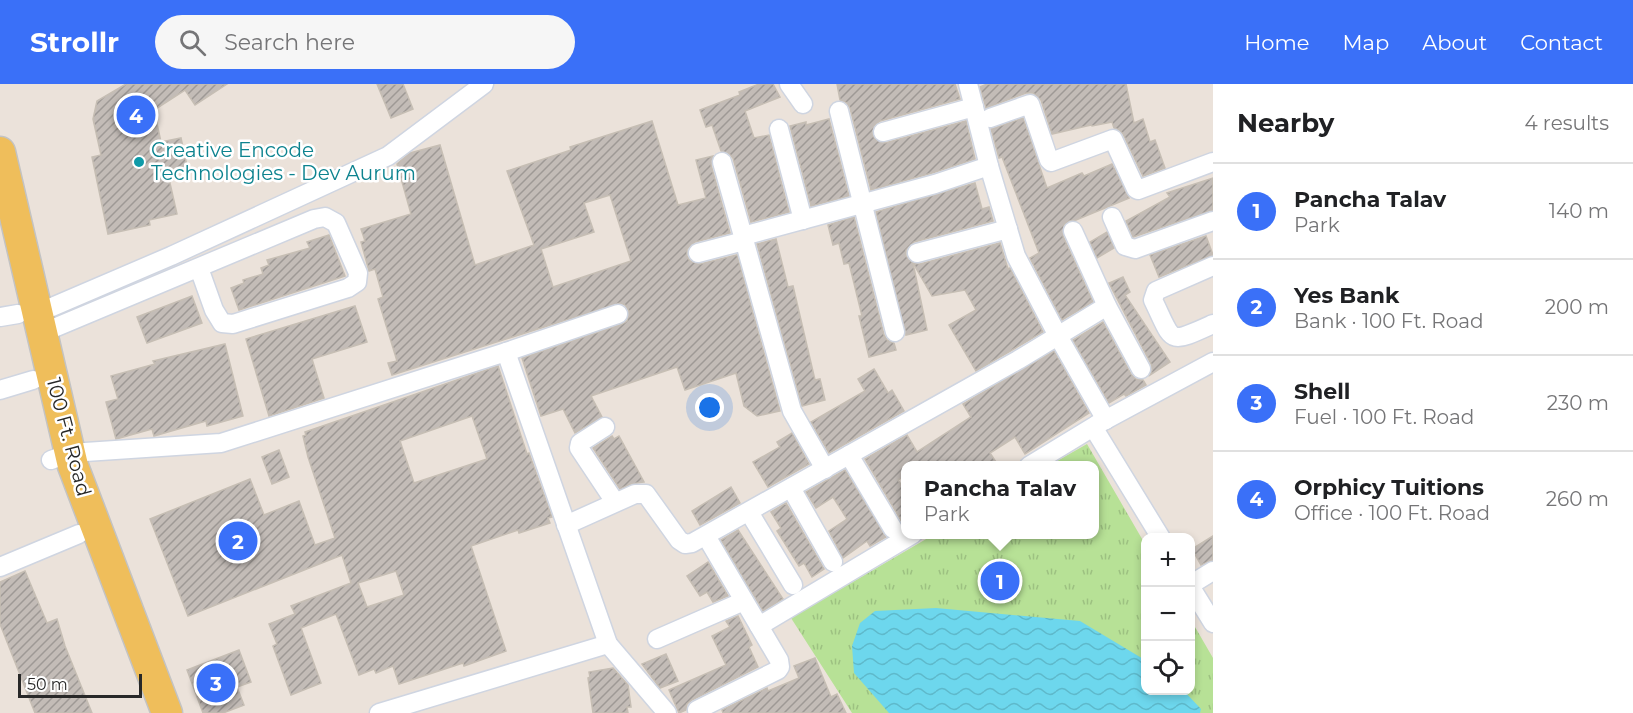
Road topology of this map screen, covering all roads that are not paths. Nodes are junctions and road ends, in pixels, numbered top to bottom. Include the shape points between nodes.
1 (484, 84) edge
2 (789, 84) edge
3 (968, 84) edge
4 (803, 104) dead end
5 (974, 107) junction
6 (839, 111) dead end
7 (990, 118) dead end
8 (779, 129) dead end
9 (883, 132) dead end
10 (0, 152) edge
11 (722, 162) dead end
12 (1213, 162) edge
13 (989, 166) junction
14 (862, 203) junction
15 (1112, 217) dead end
16 (803, 220) junction
17 (1213, 221) edge
18 (1008, 229) junction
19 (1073, 231) dead end
20 (0, 237) edge
21 (744, 238) junction
22 (917, 253) dead end
23 (698, 254) dead end
24 (1213, 266) edge
25 (199, 268) junction
26 (1107, 306) junction
27 (618, 314) dead end
28 (24, 319) edge
29 (1213, 324) edge
30 (895, 332) dead end
31 (1058, 336) junction
32 (506, 352) junction
33 (1213, 362) edge
34 (1141, 369) dead end
35 (33, 380) junction
36 (0, 390) edge
37 (1100, 423) junction
38 (605, 427) dead end
39 (60, 456) junction
40 (849, 456) junction
41 (1036, 461) edge
42 (825, 469) junction
43 (791, 488) junction
44 (615, 502) junction
45 (749, 512) junction
46 (566, 525) junction
47 (893, 529) dead end
48 (1159, 533) edge
49 (79, 534) junction
50 (706, 536) junction
51 (905, 539) edge
52 (834, 562) dead end
53 (0, 567) edge
54 (1213, 571) edge
55 (1195, 582) edge
56 (793, 585) dead end
57 (1192, 587) edge
58 (744, 601) junction
59 (1213, 623) edge
60 (759, 626) junction
61 (657, 639) dead end
62 (608, 644) junction
63 (662, 710) edge
64 (698, 710) dead end
65 (147, 713) edge
66 (166, 713) edge
67 (379, 713) edge

1 - 28 street via 388,156
2 - 4 street
3 - 5 street
5 - 9 street
5 - 13 street
6 - 14 street
7 - 12 street via 1030,104 1051,162 1113,139 1138,190
8 - 16 street
10 - 28 main road, 100 Ft. Road
11 - 21 street
13 - 14 street
13 - 18 street
14 - 16 street
14 - 30 street
15 - 17 street via 1125,246 1135,249
16 - 21 street
18 - 22 street
18 - 31 street via 1017,256
19 - 26 street
20 - 28 main road, 100 Ft. Road
21 - 23 street
21 - 42 street via 792,411
24 - 29 street via 1156,291 1153,300 1170,336 1183,338
25 - 25 street via 325,217 336,223 358,273 357,282 348,288 233,324 222,323 214,310
25 - 28 street
26 - 31 street
26 - 34 street
27 - 32 street
28 - 35 main road, 100 Ft. Road
28 - 39 main road, 100 Ft. Road
31 - 37 street
31 - 40 street
32 - 39 street via 221,443
32 - 46 street
33 - 37 street
35 - 36 street
35 - 39 main road, 100 Ft. Road
37 - 41 street
37 - 48 street
38 - 44 street via 580,443 579,448
39 - 49 main road, 100 Ft. Road
39 - 66 main road, 100 Ft. Road
40 - 42 street
40 - 47 street
42 - 43 street
43 - 45 street
43 - 52 street
44 - 46 street
44 - 50 street via 646,494 679,540 692,543
45 - 50 street
45 - 56 street
46 - 62 street
49 - 53 street
49 - 65 main road, 100 Ft. Road
50 - 58 street
51 - 60 street
54 - 55 street
57 - 59 street
58 - 60 street
58 - 61 street
60 - 64 street via 779,660 778,670
62 - 63 street
62 - 67 street

